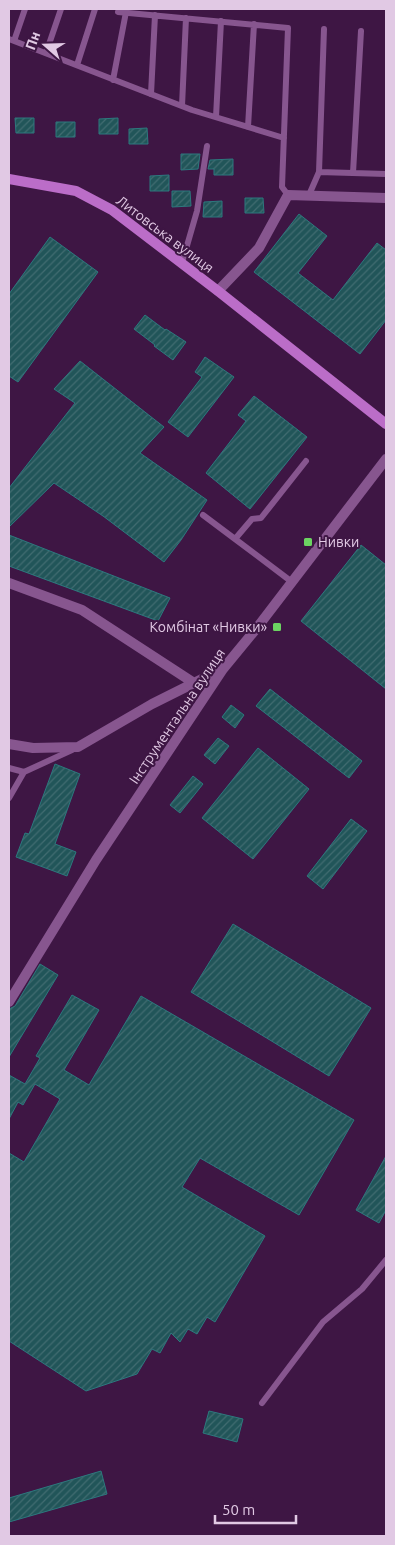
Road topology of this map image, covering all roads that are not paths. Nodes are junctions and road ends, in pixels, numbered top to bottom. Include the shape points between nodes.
1 (25, 9) edge
2 (61, 9) edge
3 (96, 9) edge
4 (119, 9) edge
5 (126, 12) junction
6 (155, 15) junction
7 (186, 18) junction
8 (221, 21) junction
9 (254, 24) junction
10 (324, 29) dead end
11 (361, 31) dead end
12 (11, 40) edge
13 (46, 53) junction
14 (77, 65) junction
15 (113, 80) junction
16 (151, 94) junction
17 (182, 106) junction
18 (216, 118) junction
19 (248, 127) junction
20 (284, 138) junction
21 (207, 146) dead end
22 (318, 172) junction
23 (353, 173) junction
24 (386, 174) edge
25 (9, 179) edge
26 (288, 195) junction
27 (309, 195) junction
28 (386, 198) edge
29 (182, 263) junction
30 (218, 291) junction
31 (386, 424) edge
32 (386, 459) edge
33 (306, 461) dead end
34 (203, 514) dead end
35 (235, 539) junction
36 (292, 582) junction
37 (9, 583) edge
38 (223, 669) junction
39 (194, 683) junction
40 (9, 744) edge
41 (78, 747) junction
42 (9, 768) edge
43 (24, 772) junction
44 (9, 798) edge
45 (9, 1002) edge
46 (386, 1260) edge
47 (262, 1403) dead end

1 - 12 lane
2 - 13 lane
3 - 14 lane
4 - 5 lane via 118,12
5 - 6 lane
5 - 15 lane
6 - 7 lane
6 - 16 lane
7 - 8 lane
7 - 17 lane
8 - 9 lane
8 - 18 lane
9 - 19 lane
9 - 20 lane via 288,28
10 - 22 lane
11 - 23 lane
12 - 13 lane
13 - 14 lane
14 - 15 lane
15 - 16 lane
16 - 17 lane
17 - 18 lane
18 - 19 lane
19 - 20 lane
20 - 26 lane via 282,187
21 - 29 lane via 197,211
22 - 23 lane
22 - 27 lane
23 - 24 lane
25 - 29 street, Литовська вулиця via 76,191 112,210
26 - 27 street
26 - 30 street via 259,248
27 - 28 street
29 - 30 street, Литовська вулиця
30 - 31 street
32 - 36 street, Інструментальна вулиця
33 - 35 lane via 261,518 252,519
34 - 35 lane
35 - 36 lane
36 - 38 street, Інструментальна вулиця
37 - 39 street via 82,610
38 - 39 street
38 - 45 street, Інструментальна вулиця via 96,860
39 - 41 street
40 - 41 street via 33,748
41 - 43 lane
42 - 43 lane
43 - 44 lane
46 - 47 lane via 362,1289 323,1322

